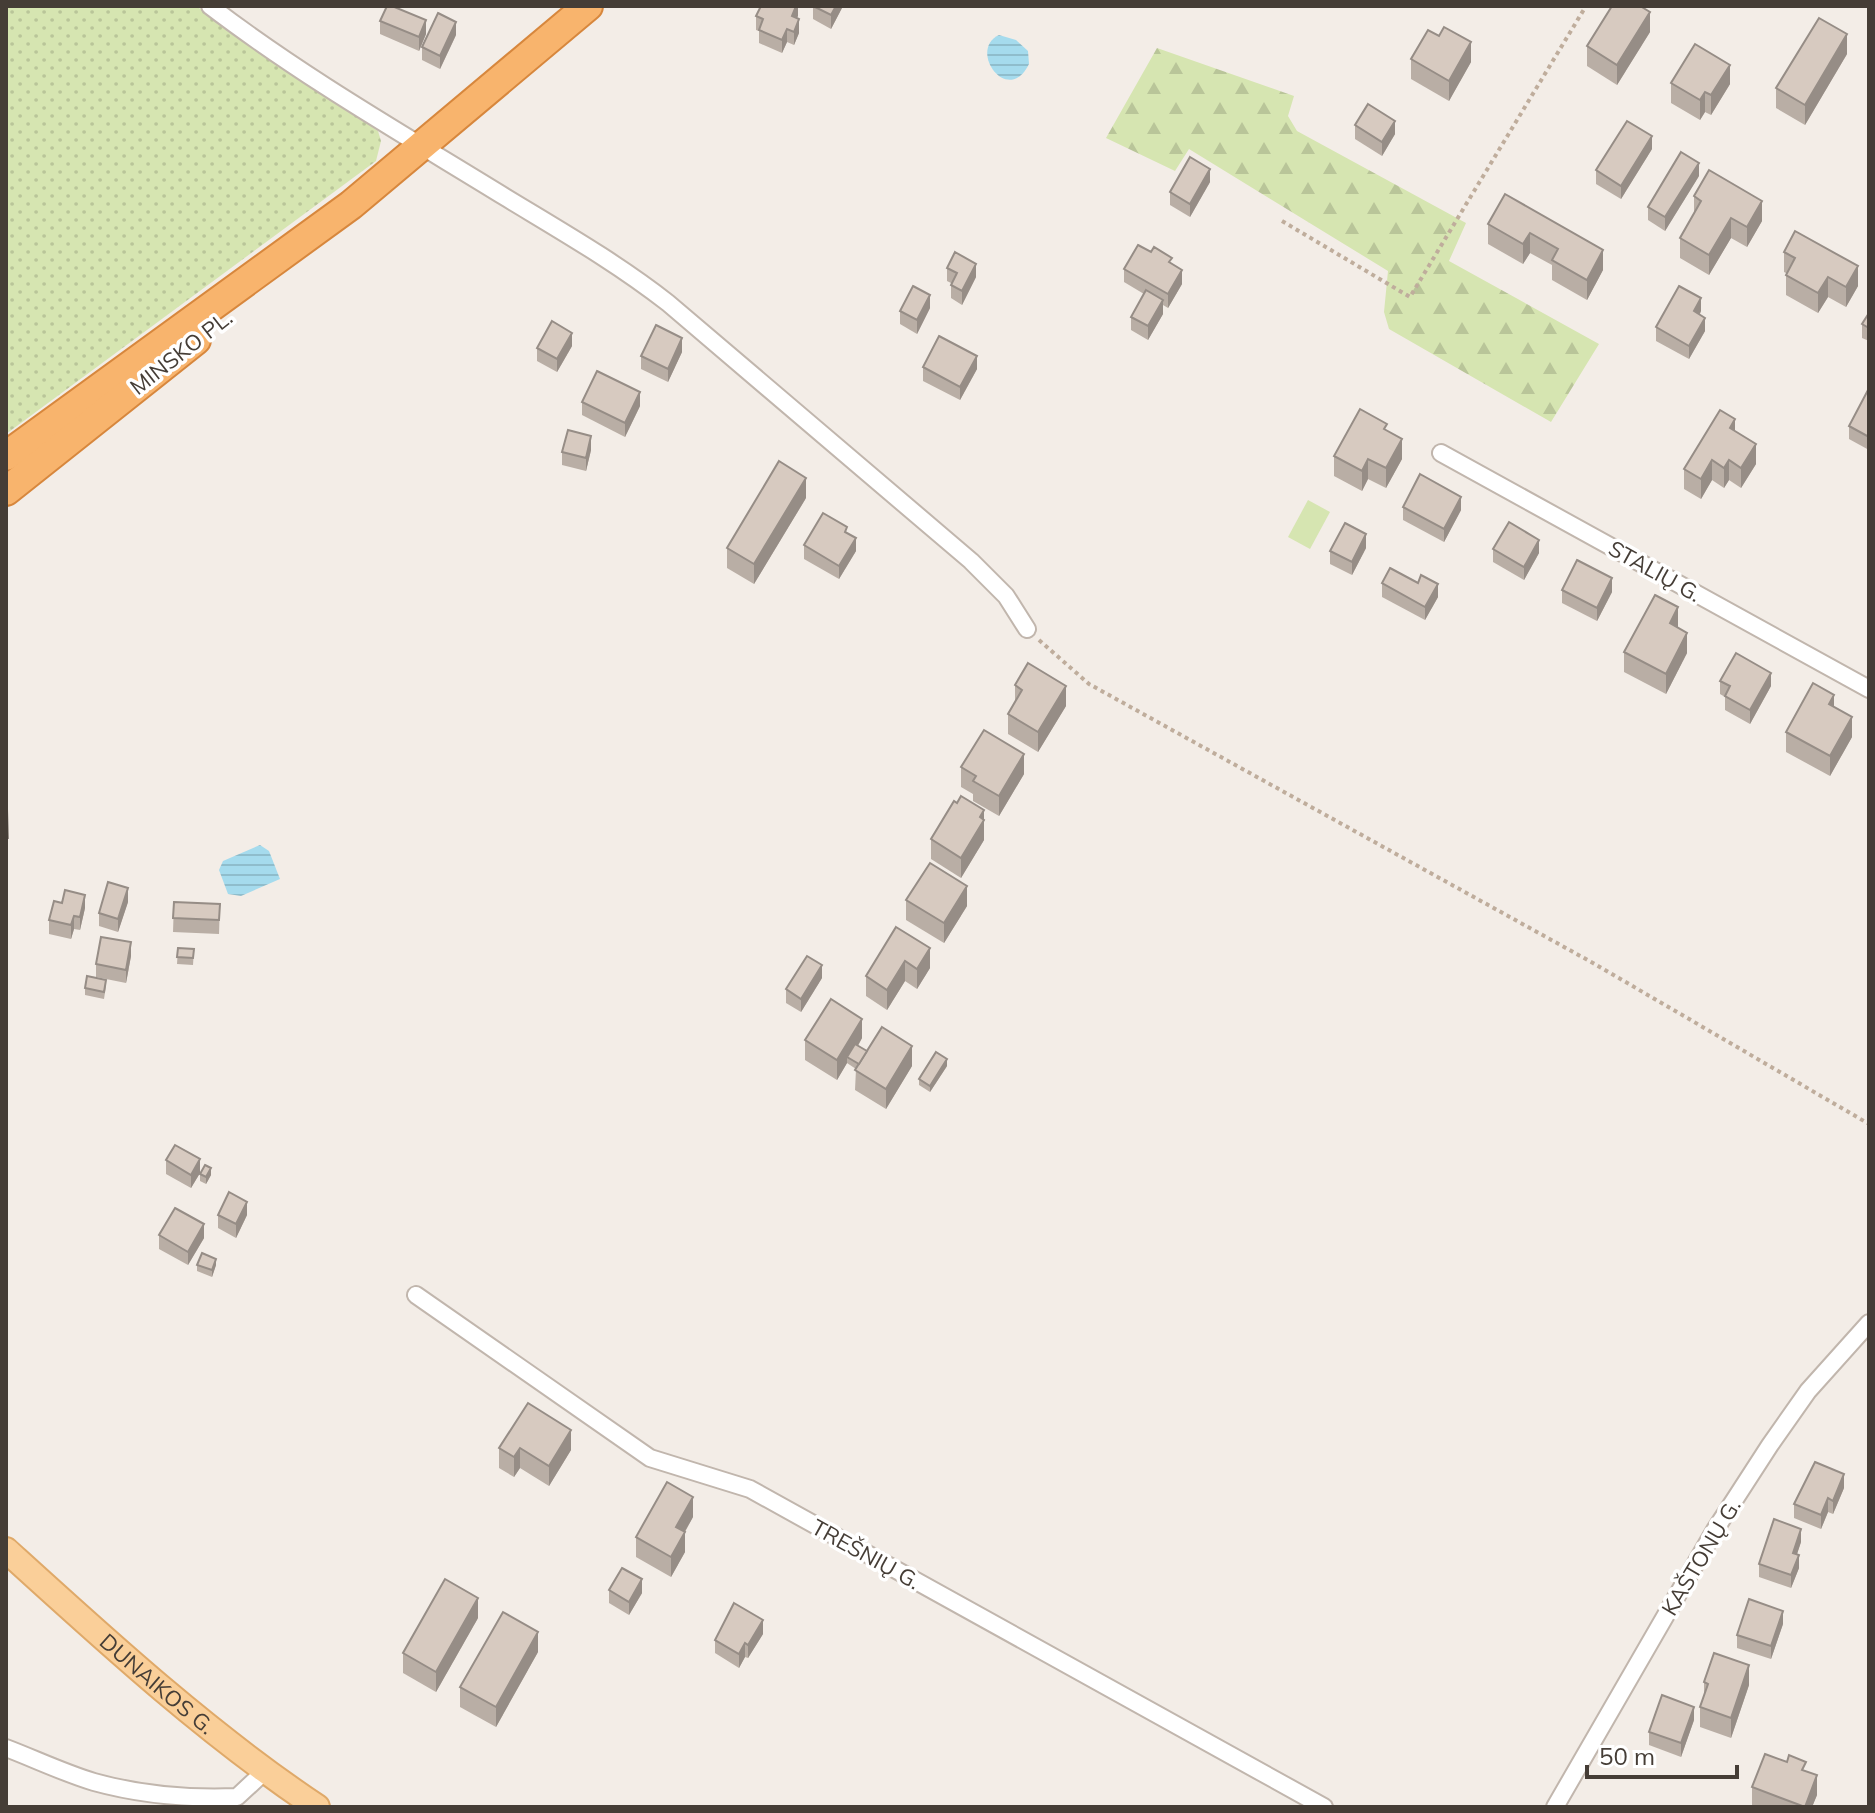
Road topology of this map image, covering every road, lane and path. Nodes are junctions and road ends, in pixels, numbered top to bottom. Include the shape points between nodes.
1 (210, 6) edge
2 (588, 6) edge
3 (1586, 6) edge
4 (422, 147) junction
5 (351, 205) junction
6 (1282, 221) dead end
7 (1441, 453) dead end
8 (6, 456) edge
9 (6, 491) edge
10 (1027, 629) joint
11 (1869, 689) edge
12 (1869, 1124) edge
13 (416, 1295) dead end
14 (1869, 1323) edge
15 (6, 1550) edge
16 (6, 1748) edge
17 (264, 1772) junction
18 (317, 1807) edge
19 (1324, 1807) edge
20 (1555, 1807) edge

1 - 4 street
2 - 4 highway, MINSKO PL.
3 - 6 path via 1410,297
4 - 5 highway, MINSKO PL.
4 - 10 street via 627,271 668,303 971,561 1006,596
5 - 8 highway, MINSKO PL.
5 - 9 highway, MINSKO PL. via 254,294
7 - 11 street, STALIŲ G.
10 - 12 path via 1089,684 1593,963
13 - 19 street, TREŠNIŲ G. via 650,1458 750,1489
14 - 20 street, KAŠTONŲ G. via 1808,1391 1770,1445
15 - 17 main road, DUNAIKOS G. via 119,1653
16 - 17 street via 91,1781 197,1798 237,1797
17 - 18 main road, DUNAIKOS G.

